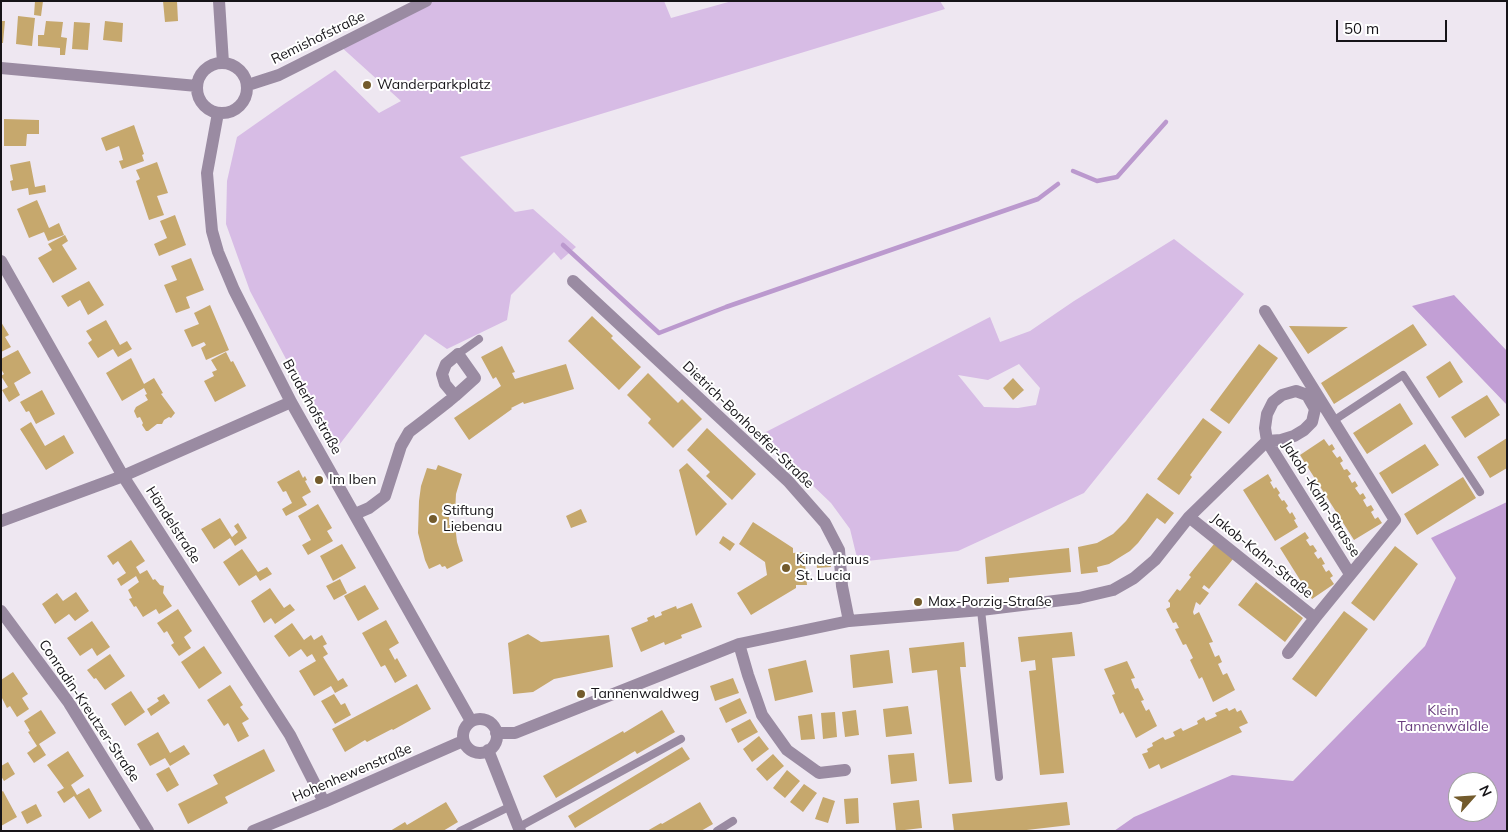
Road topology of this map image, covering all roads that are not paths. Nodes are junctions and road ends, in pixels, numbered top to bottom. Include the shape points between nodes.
1 (219, 1) edge
2 (426, 1) edge
3 (223, 63) junction
4 (1, 68) edge
5 (248, 85) junction
6 (197, 86) junction
7 (218, 114) junction
8 (1, 261) edge
9 (573, 281) dead end
10 (1265, 311) dead end
11 (479, 339) dead end
12 (458, 354) junction
13 (455, 396) junction
14 (291, 402) junction
15 (1320, 408) junction
16 (1333, 421) junction
17 (1267, 441) junction
18 (123, 476) junction
19 (1480, 492) dead end
20 (355, 514) junction
21 (1189, 517) junction
22 (1, 521) edge
23 (1350, 574) junction
24 (981, 610) junction
25 (1, 611) edge
26 (1315, 618) junction
27 (849, 621) junction
28 (739, 644) junction
29 (1288, 653) dead end
30 (471, 721) junction
31 (496, 733) junction
32 (681, 739) dead end
33 (464, 741) junction
34 (488, 750) junction
35 (845, 770) dead end
36 (999, 777) dead end
37 (324, 802) junction
38 (511, 806) junction
39 (733, 821) dead end
40 (519, 829) edge
41 (148, 831) edge
42 (252, 831) edge
43 (460, 831) edge
44 (717, 831) edge

1 - 3 street
2 - 5 street, Remishofstraße via 280,75
3 - 5 street via 234,66
3 - 6 street via 211,66 201,74
4 - 6 street
5 - 7 street via 247,97 240,107 230,113
6 - 7 street via 202,103
7 - 14 street, Bruderhofstraße via 207,173 212,231 234,290
8 - 18 street, Händelstraße
9 - 27 street, Dietrich-Bonhoeffer-Straße via 788,480 826,523 839,550
10 - 15 street
11 - 12 lane
12 - 13 street via 446,364 442,374 445,384
12 - 13 street via 475,378
13 - 20 street via 409,432 401,446 385,496
14 - 18 street
14 - 20 street, Bruderhofstraße
15 - 16 street
15 - 17 street via 1304,430 1281,440
15 - 17 street via 1296,391 1282,395 1267,414
16 - 19 lane via 1403,375
16 - 23 street, Jakob-Kahn-Straße via 1394,520
17 - 21 street
17 - 23 street, Jakob -Kahn-Strasse
18 - 22 street
18 - 37 street, Händelstraße via 290,735
20 - 30 street, Bruderhofstraße
21 - 24 street via 1155,560 1114,590 1080,598
21 - 26 street, Jakob-Kahn-Straße
23 - 26 street, Jakob-Kahn-Straße
24 - 27 street
24 - 36 lane
25 - 41 street, Conradin-Kreutzer-Straße via 69,703
26 - 29 street, Jakob-Kahn-Straße
27 - 28 street
28 - 31 street via 515,733
28 - 35 street via 762,715 787,750 819,772
30 - 31 street via 490,722
30 - 33 street via 462,733
31 - 34 street via 496,740
32 - 40 lane
33 - 34 street via 474,752
33 - 37 street, Hohenhewenstraße
34 - 38 street
37 - 42 street, Hohenhewenstraße
38 - 40 street
38 - 43 lane
39 - 44 lane

